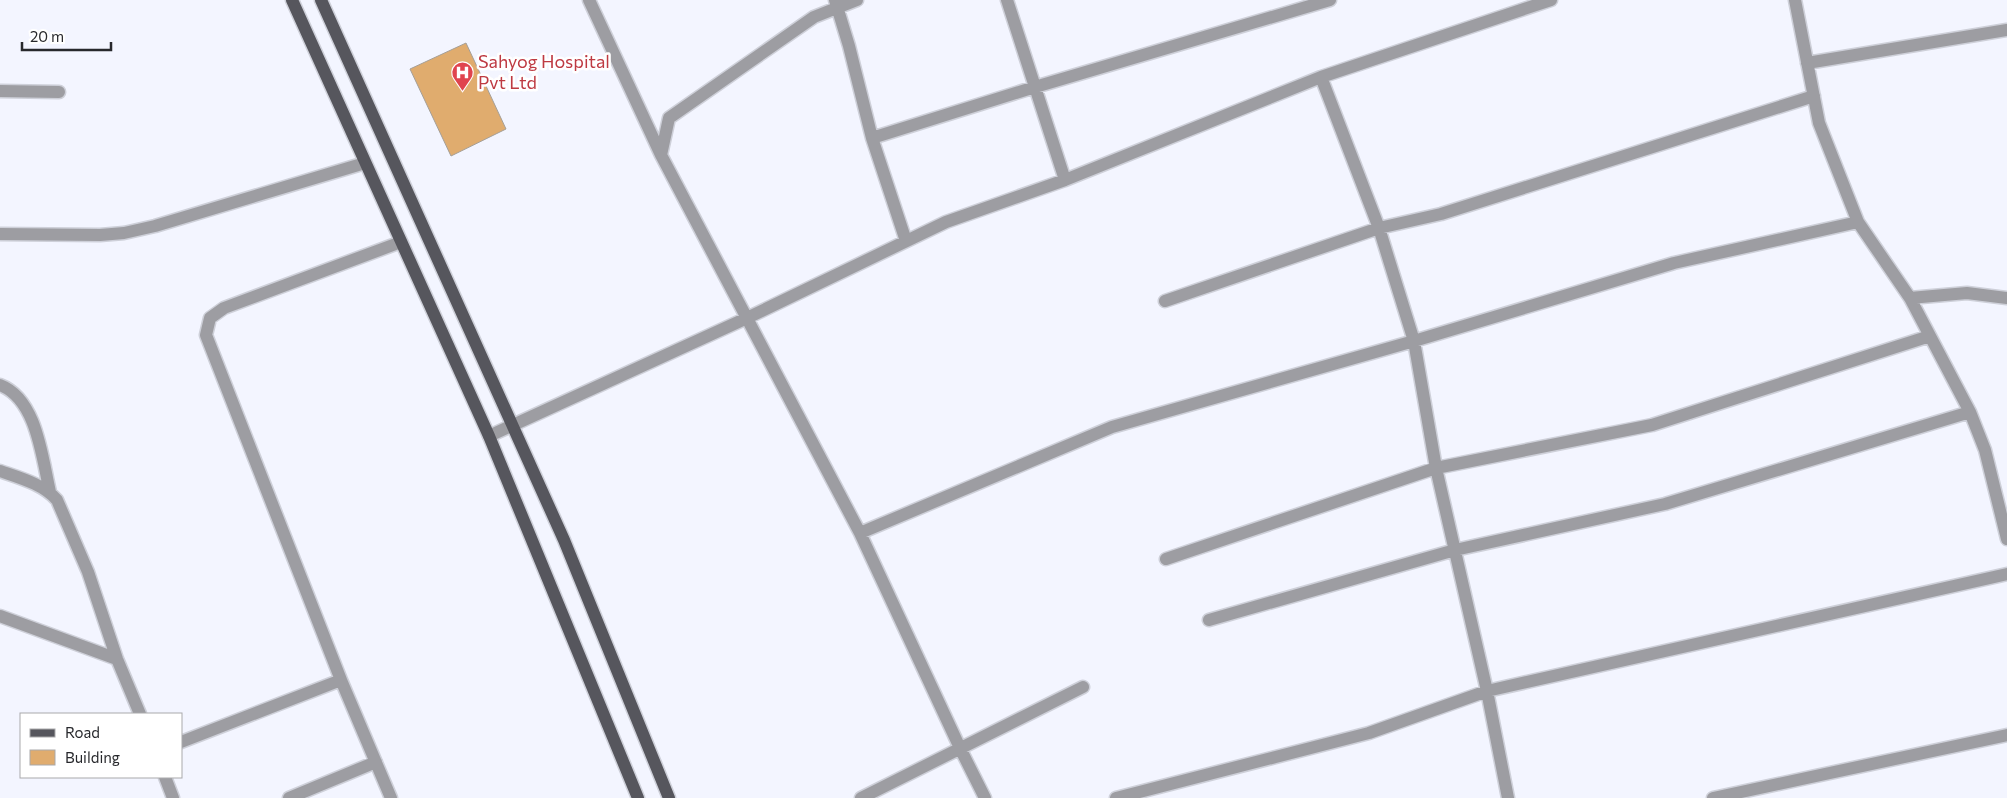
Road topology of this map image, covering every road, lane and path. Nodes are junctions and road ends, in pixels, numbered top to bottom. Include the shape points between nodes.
1 (292, 0) edge
2 (321, 0) edge
3 (589, 0) edge
4 (857, 0) edge
5 (1007, 0) edge
6 (1330, 0) edge
7 (1551, 0) edge
8 (1795, 0) edge
9 (836, 4) edge
10 (2007, 30) edge
11 (1807, 63) junction
12 (1321, 78) junction
13 (1035, 87) junction
14 (0, 91) edge
15 (59, 92) dead end
16 (1814, 96) junction
17 (872, 138) junction
18 (661, 155) junction
19 (365, 163) junction
20 (1065, 180) junction
21 (1858, 222) junction
22 (1379, 228) junction
23 (0, 234) edge
24 (906, 241) junction
25 (400, 242) junction
26 (1910, 298) junction
27 (2007, 298) edge
28 (1165, 301) dead end
29 (747, 318) junction
30 (1930, 336) junction
31 (1414, 341) junction
32 (0, 385) edge
33 (1970, 412) junction
34 (513, 425) junction
35 (489, 436) junction
36 (1436, 468) junction
37 (0, 471) edge
38 (50, 492) junction
39 (2006, 532) edge
40 (860, 533) junction
41 (1455, 550) junction
42 (1166, 559) dead end
43 (2007, 574) edge
44 (0, 616) edge
45 (1209, 620) dead end
46 (117, 659) junction
47 (341, 680) junction
48 (1083, 687) dead end
49 (1487, 690) junction
50 (140, 713) edge
51 (2007, 735) edge
52 (182, 742) edge
53 (960, 748) junction
54 (376, 762) junction
55 (165, 778) edge
56 (635, 797) edge
57 (173, 798) edge
58 (289, 798) edge
59 (391, 798) edge
60 (669, 798) edge
61 (861, 798) edge
62 (985, 798) edge
63 (1116, 798) edge
64 (1508, 798) edge
65 (1713, 798) edge

1 - 19 main road
2 - 34 main road
3 - 18 street
4 - 9 street
5 - 13 street
6 - 13 street
7 - 12 street
8 - 11 street
9 - 17 street
9 - 18 street via 669,118
10 - 11 street
11 - 16 street
12 - 20 street
12 - 22 street
13 - 17 street
13 - 20 street
14 - 15 street
16 - 21 street via 1819,123
16 - 22 street via 1441,214
17 - 24 street
18 - 29 street
19 - 23 street via 124,233
19 - 25 main road
20 - 24 street via 946,222
21 - 26 street
21 - 31 street via 1674,263
22 - 28 street
22 - 31 street
24 - 29 street
25 - 35 main road
25 - 47 street via 224,308 210,318 206,334
26 - 27 street via 1967,293
26 - 30 street
29 - 34 street
29 - 40 street
30 - 33 street
30 - 36 street via 1652,425
31 - 36 street
31 - 40 street via 1112,427
32 - 38 street via 17,394 27,408
33 - 39 street via 1985,450
33 - 41 street via 1665,504
34 - 35 street
34 - 60 main road via 564,540
35 - 56 main road
36 - 41 street
36 - 42 street
37 - 38 street
38 - 46 street via 57,500 88,572
40 - 53 street
41 - 45 street
41 - 49 street
43 - 49 street
44 - 46 street
46 - 50 street
47 - 52 street
47 - 54 street
48 - 53 street
49 - 63 street via 1369,732
49 - 64 street
51 - 65 street
53 - 61 street
53 - 62 street
54 - 58 street
54 - 59 street
55 - 57 street

